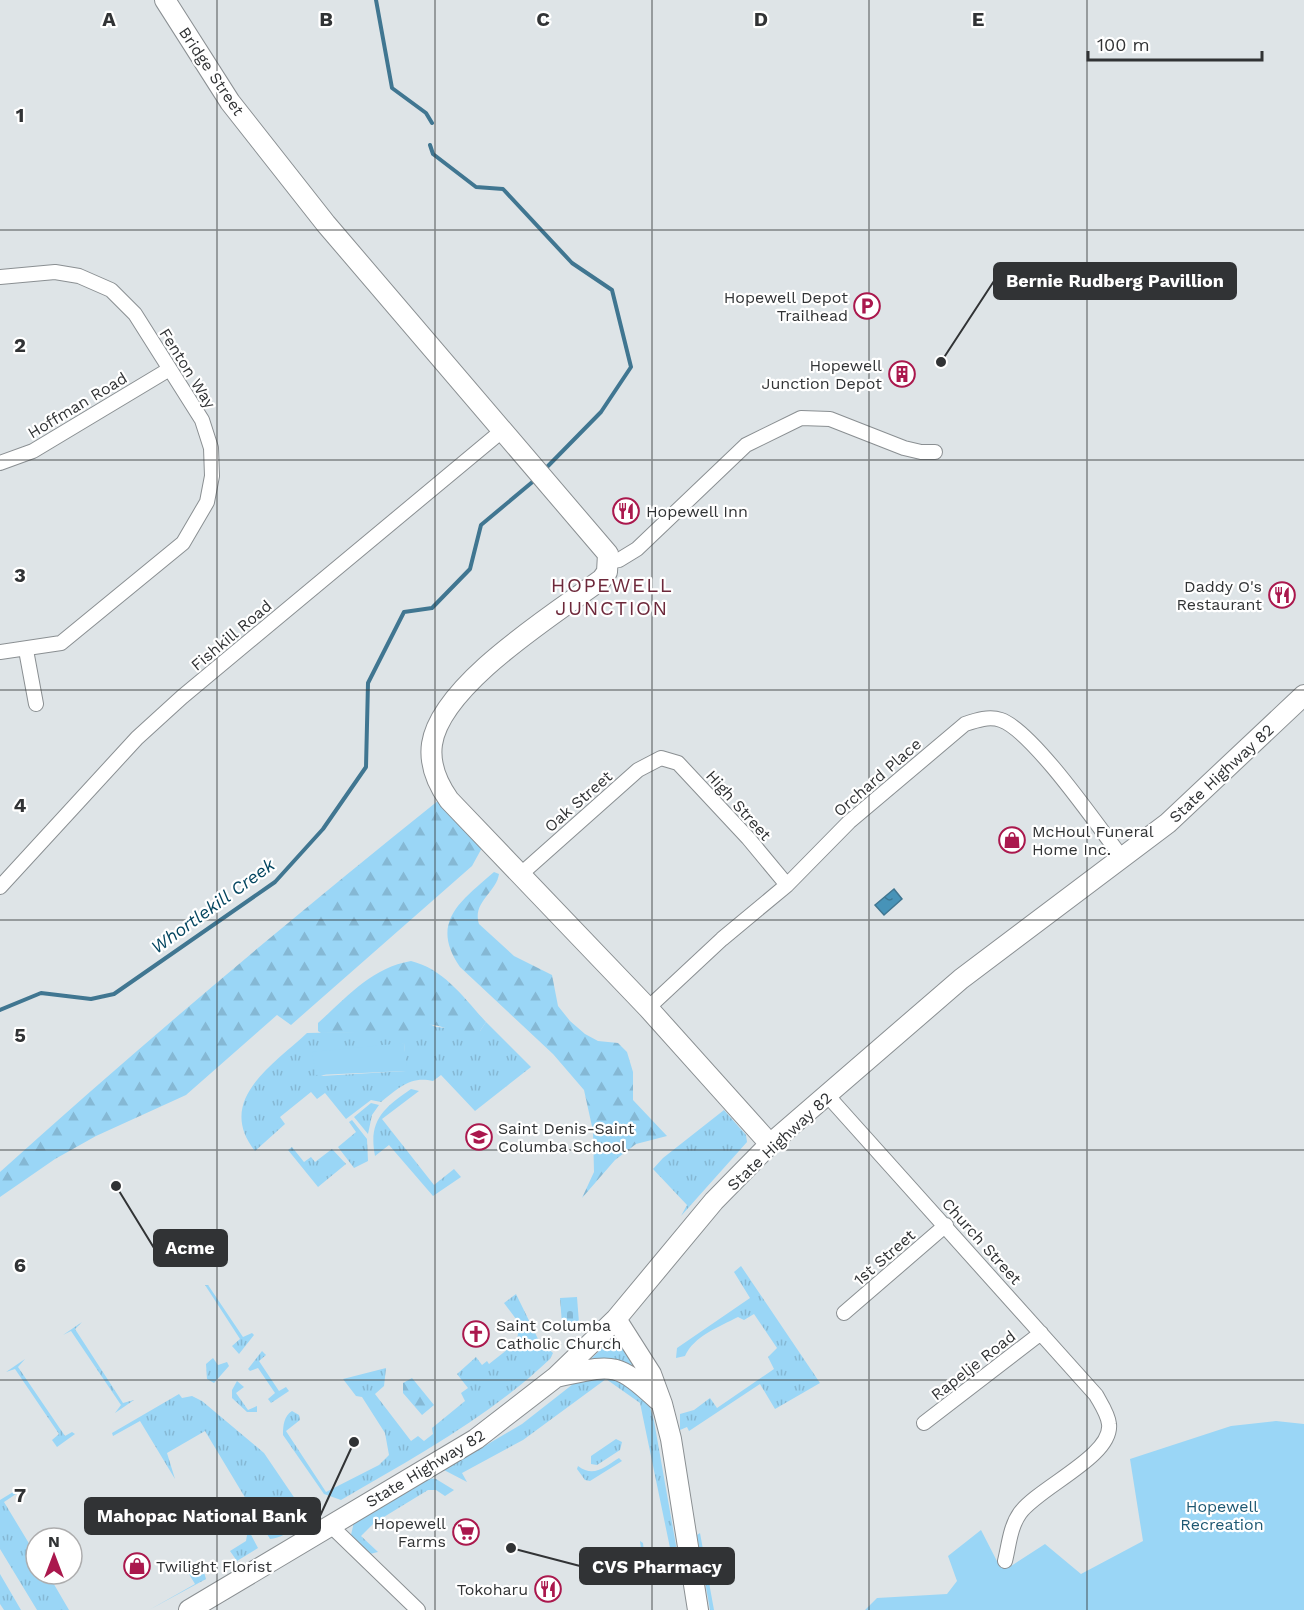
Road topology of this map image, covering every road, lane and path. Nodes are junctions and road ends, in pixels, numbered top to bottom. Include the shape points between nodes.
1 (165, 0) edge
2 (0, 277) edge
3 (168, 370) junction
4 (503, 430) junction
5 (934, 452) dead end
6 (0, 463) edge
7 (608, 562) junction
8 (26, 650) junction
9 (0, 652) edge
10 (1304, 695) edge
11 (36, 704) dead end
12 (661, 758) joint
13 (1123, 859) junction
14 (521, 874) junction
15 (787, 885) junction
16 (0, 887) edge
17 (648, 1008) junction
18 (827, 1095) junction
19 (770, 1144) junction
20 (946, 1225) junction
21 (844, 1313) dead end
22 (616, 1319) junction
23 (1041, 1333) junction
24 (556, 1377) junction
25 (662, 1404) junction
26 (924, 1423) dead end
27 (330, 1525) junction
28 (1005, 1561) dead end
29 (189, 1610) edge
30 (418, 1610) edge
31 (698, 1610) edge

1 - 4 main road, Bridge Street via 230,102 333,232
2 - 3 street, Fenton Way via 55,273 79,276 111,290 135,314
3 - 6 street, Hoffman Road via 33,451
3 - 8 street, Fenton Way via 202,420 211,448 212,476 207,502 197,523 183,543 74,634 61,643
4 - 7 main road, Bridge Street via 603,546
4 - 16 street, Fishkill Road via 182,697 137,738
5 - 7 street via 904,448 830,419 801,418 746,445 637,549
7 - 14 main road via 602,579 497,657 470,682 450,706 432,742 431,760 442,792
8 - 9 street, Fenton Way
8 - 11 street
10 - 13 main road, State Highway 82 via 1168,823
12 - 14 street, Oak Street via 638,770
12 - 15 street, High Street via 678,764
13 - 15 street, Orchard Place via 1037,750 1014,727 984,718 965,724 906,773 849,822
13 - 18 main road, State Highway 82 via 961,979
14 - 17 main road
15 - 17 street, Orchard Place
17 - 19 main road
18 - 19 main road, State Highway 82
18 - 20 street, Church Street
19 - 22 main road, State Highway 82 via 714,1201
20 - 21 street, 1st Street
20 - 23 street, Church Street
22 - 24 main road, State Highway 82
22 - 25 main road via 651,1374
23 - 26 street, Rapelje Road
23 - 28 street, Church Street via 1096,1395 1110,1425 1108,1437 1098,1451 1021,1512 1012,1528
24 - 25 main road via 615,1368 627,1373
24 - 27 main road, State Highway 82 via 476,1439
25 - 31 main road
27 - 29 main road, State Highway 82
27 - 30 street

